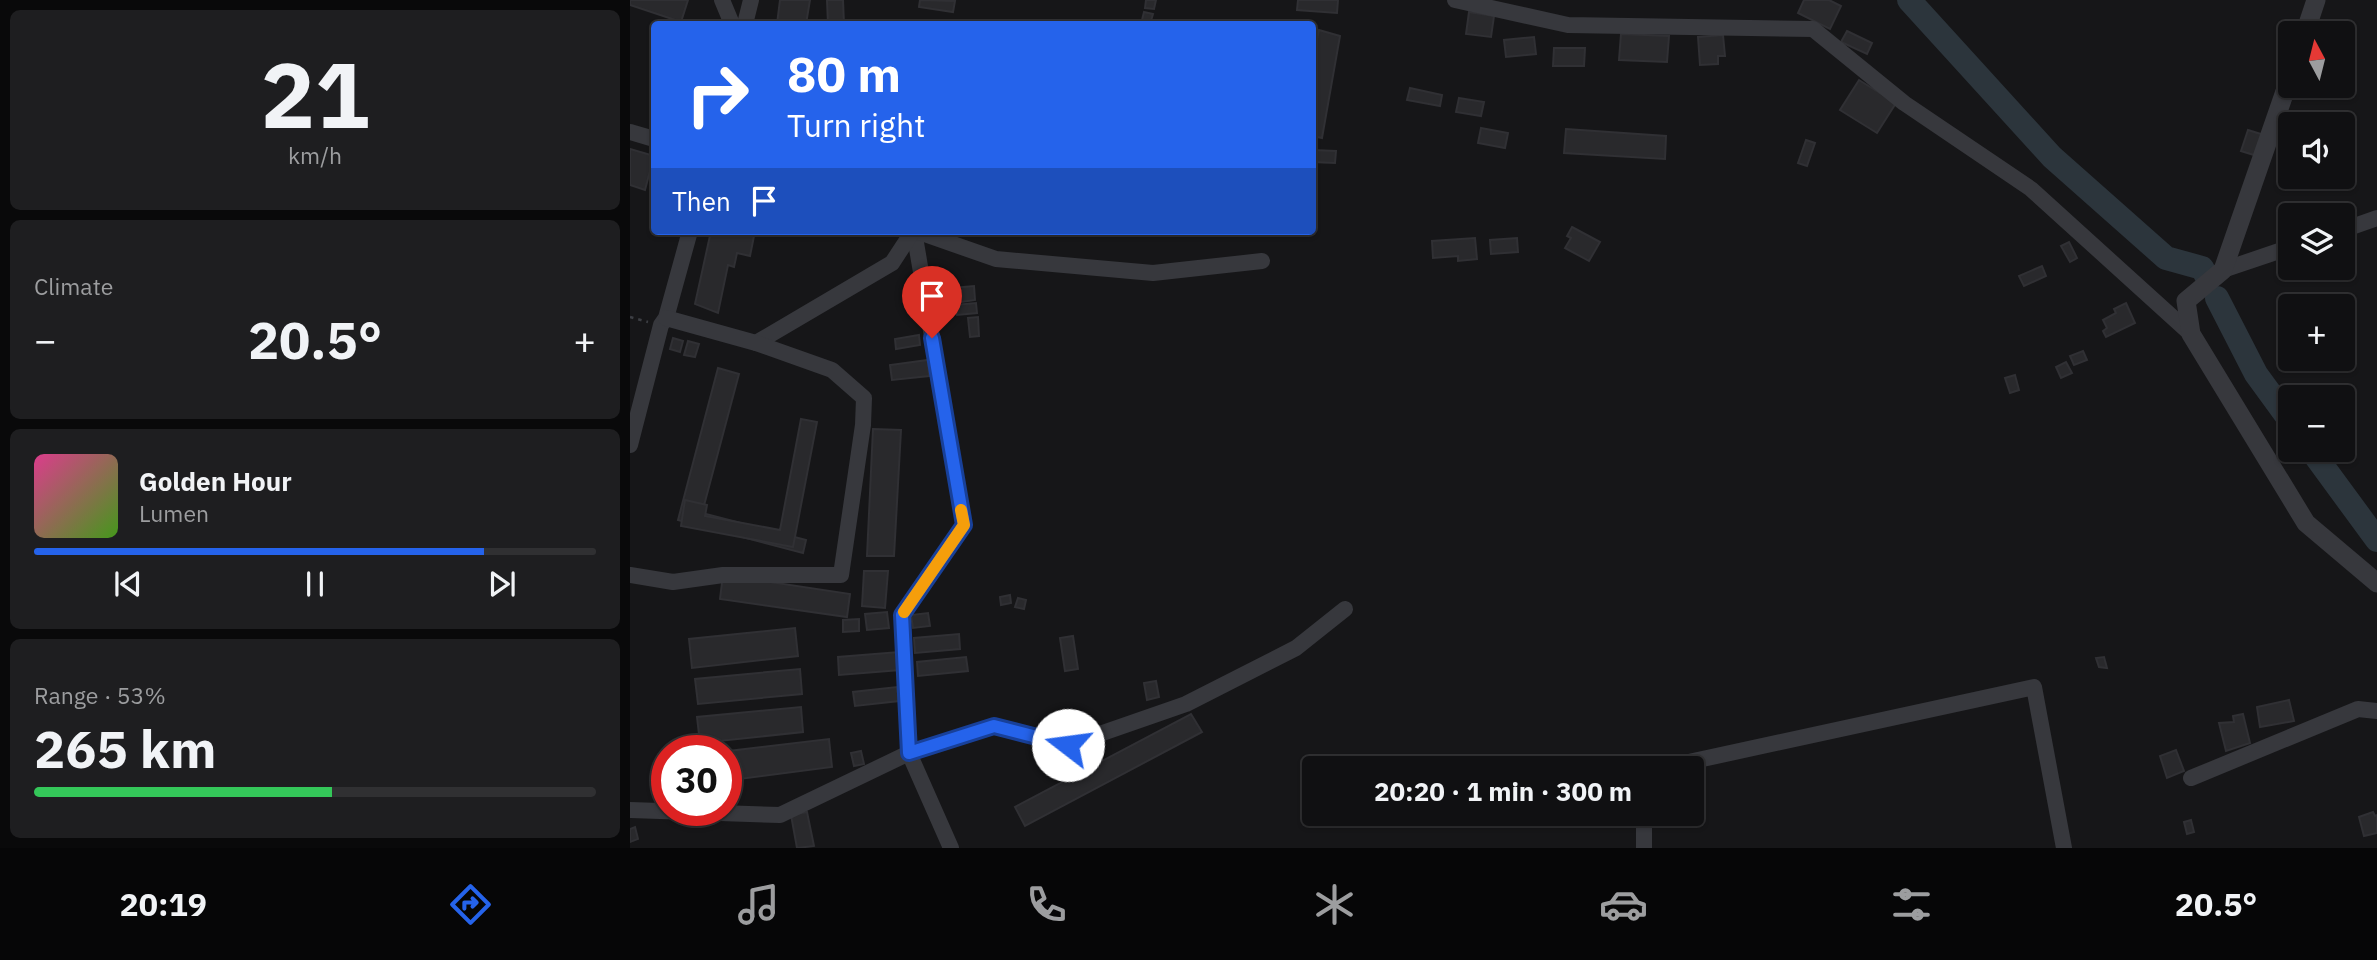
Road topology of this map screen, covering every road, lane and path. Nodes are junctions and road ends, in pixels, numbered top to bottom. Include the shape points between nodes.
1 (722, 0) edge
2 (751, 0) edge
3 (1455, 0) edge
4 (2316, 0) edge
5 (731, 21) edge
6 (746, 21) edge
7 (2309, 21) edge
8 (2283, 98) edge
9 (630, 132) edge
10 (651, 138) edge
11 (2377, 218) edge
12 (2355, 226) edge
13 (689, 235) edge
14 (911, 235) edge
15 (915, 235) edge
16 (926, 235) edge
17 (2278, 251) edge
18 (1262, 261) dead end
19 (2223, 270) junction
20 (630, 317) edge
21 (664, 322) junction
22 (2190, 334) junction
23 (756, 343) junction
24 (630, 445) edge
25 (630, 575) edge
26 (2377, 583) edge
27 (1345, 609) dead end
28 (2377, 710) edge
29 (909, 753) junction
30 (1704, 759) edge
31 (2192, 778) dead end
32 (630, 810) edge
33 (1644, 826) edge
34 (951, 848) edge
35 (1644, 848) edge
36 (2064, 848) edge

1 - 5 street
2 - 6 street
3 - 22 street via 1568,25 1812,29 1903,103 2031,189
4 - 7 street
8 - 19 street
9 - 10 street
11 - 12 street
13 - 21 street
14 - 23 street via 892,262
15 - 29 street via 964,525 902,615
16 - 18 street via 996,259 1127,271 1153,273
17 - 19 street
19 - 22 street via 2186,300
20 - 21 path
21 - 23 street
21 - 24 street
22 - 26 street via 2306,523
23 - 25 street via 832,370 864,398 841,575 723,575 674,582
27 - 29 street via 1296,648 1185,704 1068,745 994,726
28 - 31 street via 2358,709
29 - 32 street via 780,815
29 - 34 street
30 - 36 street via 2034,687
33 - 35 street

